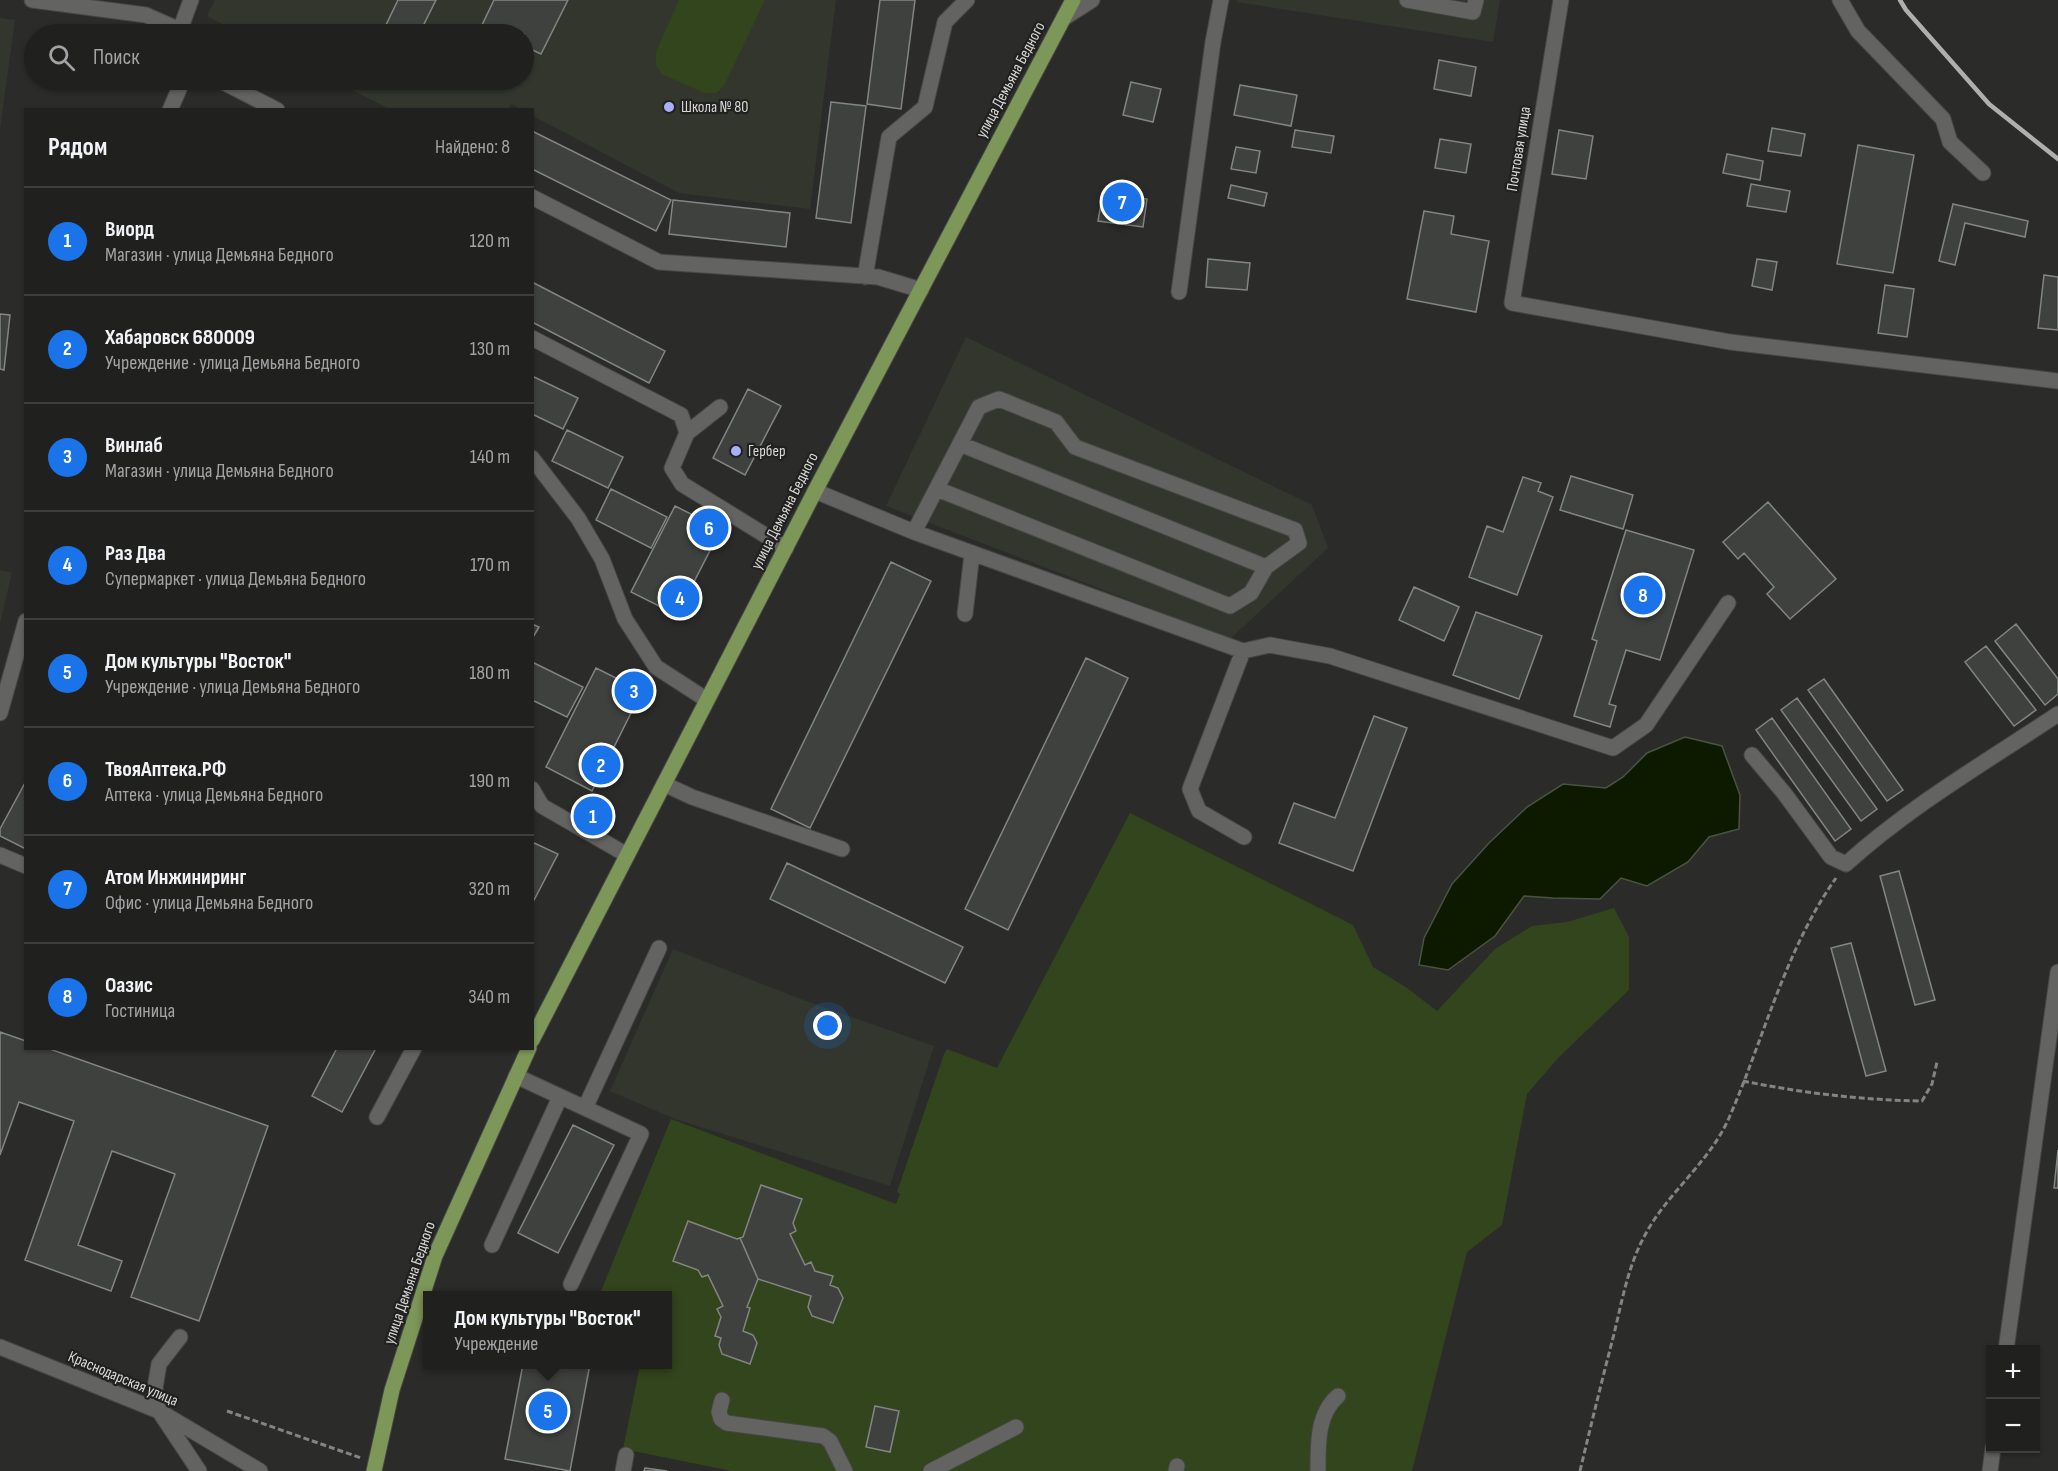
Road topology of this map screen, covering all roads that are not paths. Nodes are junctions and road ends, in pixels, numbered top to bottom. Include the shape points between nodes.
1 (32, 0) edge
2 (191, 0) edge
3 (967, 0) edge
4 (1073, 0) edge
5 (1092, 0) edge
6 (1221, 0) edge
7 (1407, 0) edge
8 (1476, 0) edge
9 (1561, 0) edge
10 (1840, 0) edge
11 (1064, 18) junction
12 (165, 24) edge
13 (184, 24) edge
14 (179, 90) edge
15 (239, 90) edge
16 (171, 108) edge
17 (274, 108) edge
18 (1983, 173) dead end
19 (534, 197) edge
20 (865, 277) junction
21 (921, 290) junction
22 (1179, 292) dead end
23 (534, 339) edge
24 (2058, 381) edge
25 (720, 407) dead end
26 (687, 432) junction
27 (960, 444) junction
28 (534, 461) edge
29 (937, 489) junction
30 (815, 491) junction
31 (914, 532) junction
32 (786, 548) junction
33 (972, 554) junction
34 (1266, 567) junction
35 (1728, 603) dead end
36 (965, 614) dead end
37 (24, 628) edge
38 (1243, 651) junction
39 (707, 700) junction
40 (0, 713) edge
41 (2058, 714) edge
42 (1752, 755) dead end
43 (664, 784) junction
44 (534, 792) edge
45 (1244, 837) dead end
46 (842, 849) dead end
47 (0, 855) edge
48 (627, 855) junction
49 (24, 865) edge
50 (659, 948) dead end
51 (2058, 972) edge
52 (537, 1019) edge
53 (413, 1050) edge
54 (528, 1050) edge
55 (516, 1077) junction
56 (560, 1097) junction
57 (585, 1108) junction
58 (377, 1117) dead end
59 (492, 1245) dead end
60 (571, 1284) dead end
61 (424, 1291) edge
62 (423, 1293) edge
63 (180, 1337) dead end
64 (2007, 1345) edge
65 (2, 1352) edge
66 (1338, 1396) dead end
67 (722, 1400) dead end
68 (159, 1411) junction
69 (1016, 1427) dead end
70 (1992, 1453) edge
71 (626, 1455) dead end
72 (375, 1467) edge
73 (199, 1471) edge
74 (260, 1471) edge
75 (623, 1471) edge
76 (845, 1471) edge
77 (931, 1471) edge
78 (1318, 1471) edge
79 (1990, 1471) edge

1 - 12 street via 146,15
2 - 13 street
3 - 20 street via 945,22 925,107 889,137
4 - 11 main road, улица Демьяна Бедного
5 - 11 street
6 - 22 street
7 - 8 street via 1473,12
9 - 24 street, Почтовая улица via 1512,303 1730,342
10 - 18 street via 1858,31 1943,119 1950,142
11 - 21 main road, улица Демьяна Бедного
14 - 16 street
15 - 17 street
19 - 20 street via 659,262
20 - 21 street
21 - 30 main road, улица Демьяна Бедного
23 - 26 street via 681,415
25 - 26 street
26 - 32 street via 672,468 682,484
27 - 29 street
27 - 34 street
27 - 34 street via 979,407 999,399 1056,422 1075,447 1295,530 1299,543
28 - 39 street via 578,518 603,559 625,619 656,667
29 - 31 street
29 - 34 street via 1230,606 1251,593
30 - 31 street
30 - 32 main road, улица Демьяна Бедного
31 - 33 street
32 - 39 main road, улица Демьяна Бедного
33 - 36 street
33 - 38 street
35 - 38 street via 1646,725 1613,748 1330,656 1270,645
37 - 40 street
38 - 45 street via 1190,789 1199,811
39 - 43 main road, улица Демьяна Бедного
41 - 42 street via 1940,792 1846,864 1831,857
43 - 46 street
43 - 48 main road, улица Демьяна Бедного
44 - 48 street via 542,806
47 - 49 street
48 - 52 main road, улица Демьяна Бедного
50 - 57 street
51 - 64 street
53 - 58 street
54 - 55 main road, улица Демьяна Бедного
55 - 56 street
55 - 61 main road, улица Демьяна Бедного via 435,1256
56 - 57 street
56 - 59 street
57 - 60 street via 641,1134
62 - 72 main road, улица Демьяна Бедного via 392,1390
63 - 68 street via 159,1364 155,1388
65 - 68 street, Краснодарская улица
66 - 78 street via 1326,1409
67 - 76 street via 719,1412 727,1424 823,1436 830,1441
68 - 73 street
68 - 74 street, Краснодарская улица
69 - 77 street
70 - 79 street
71 - 75 street

